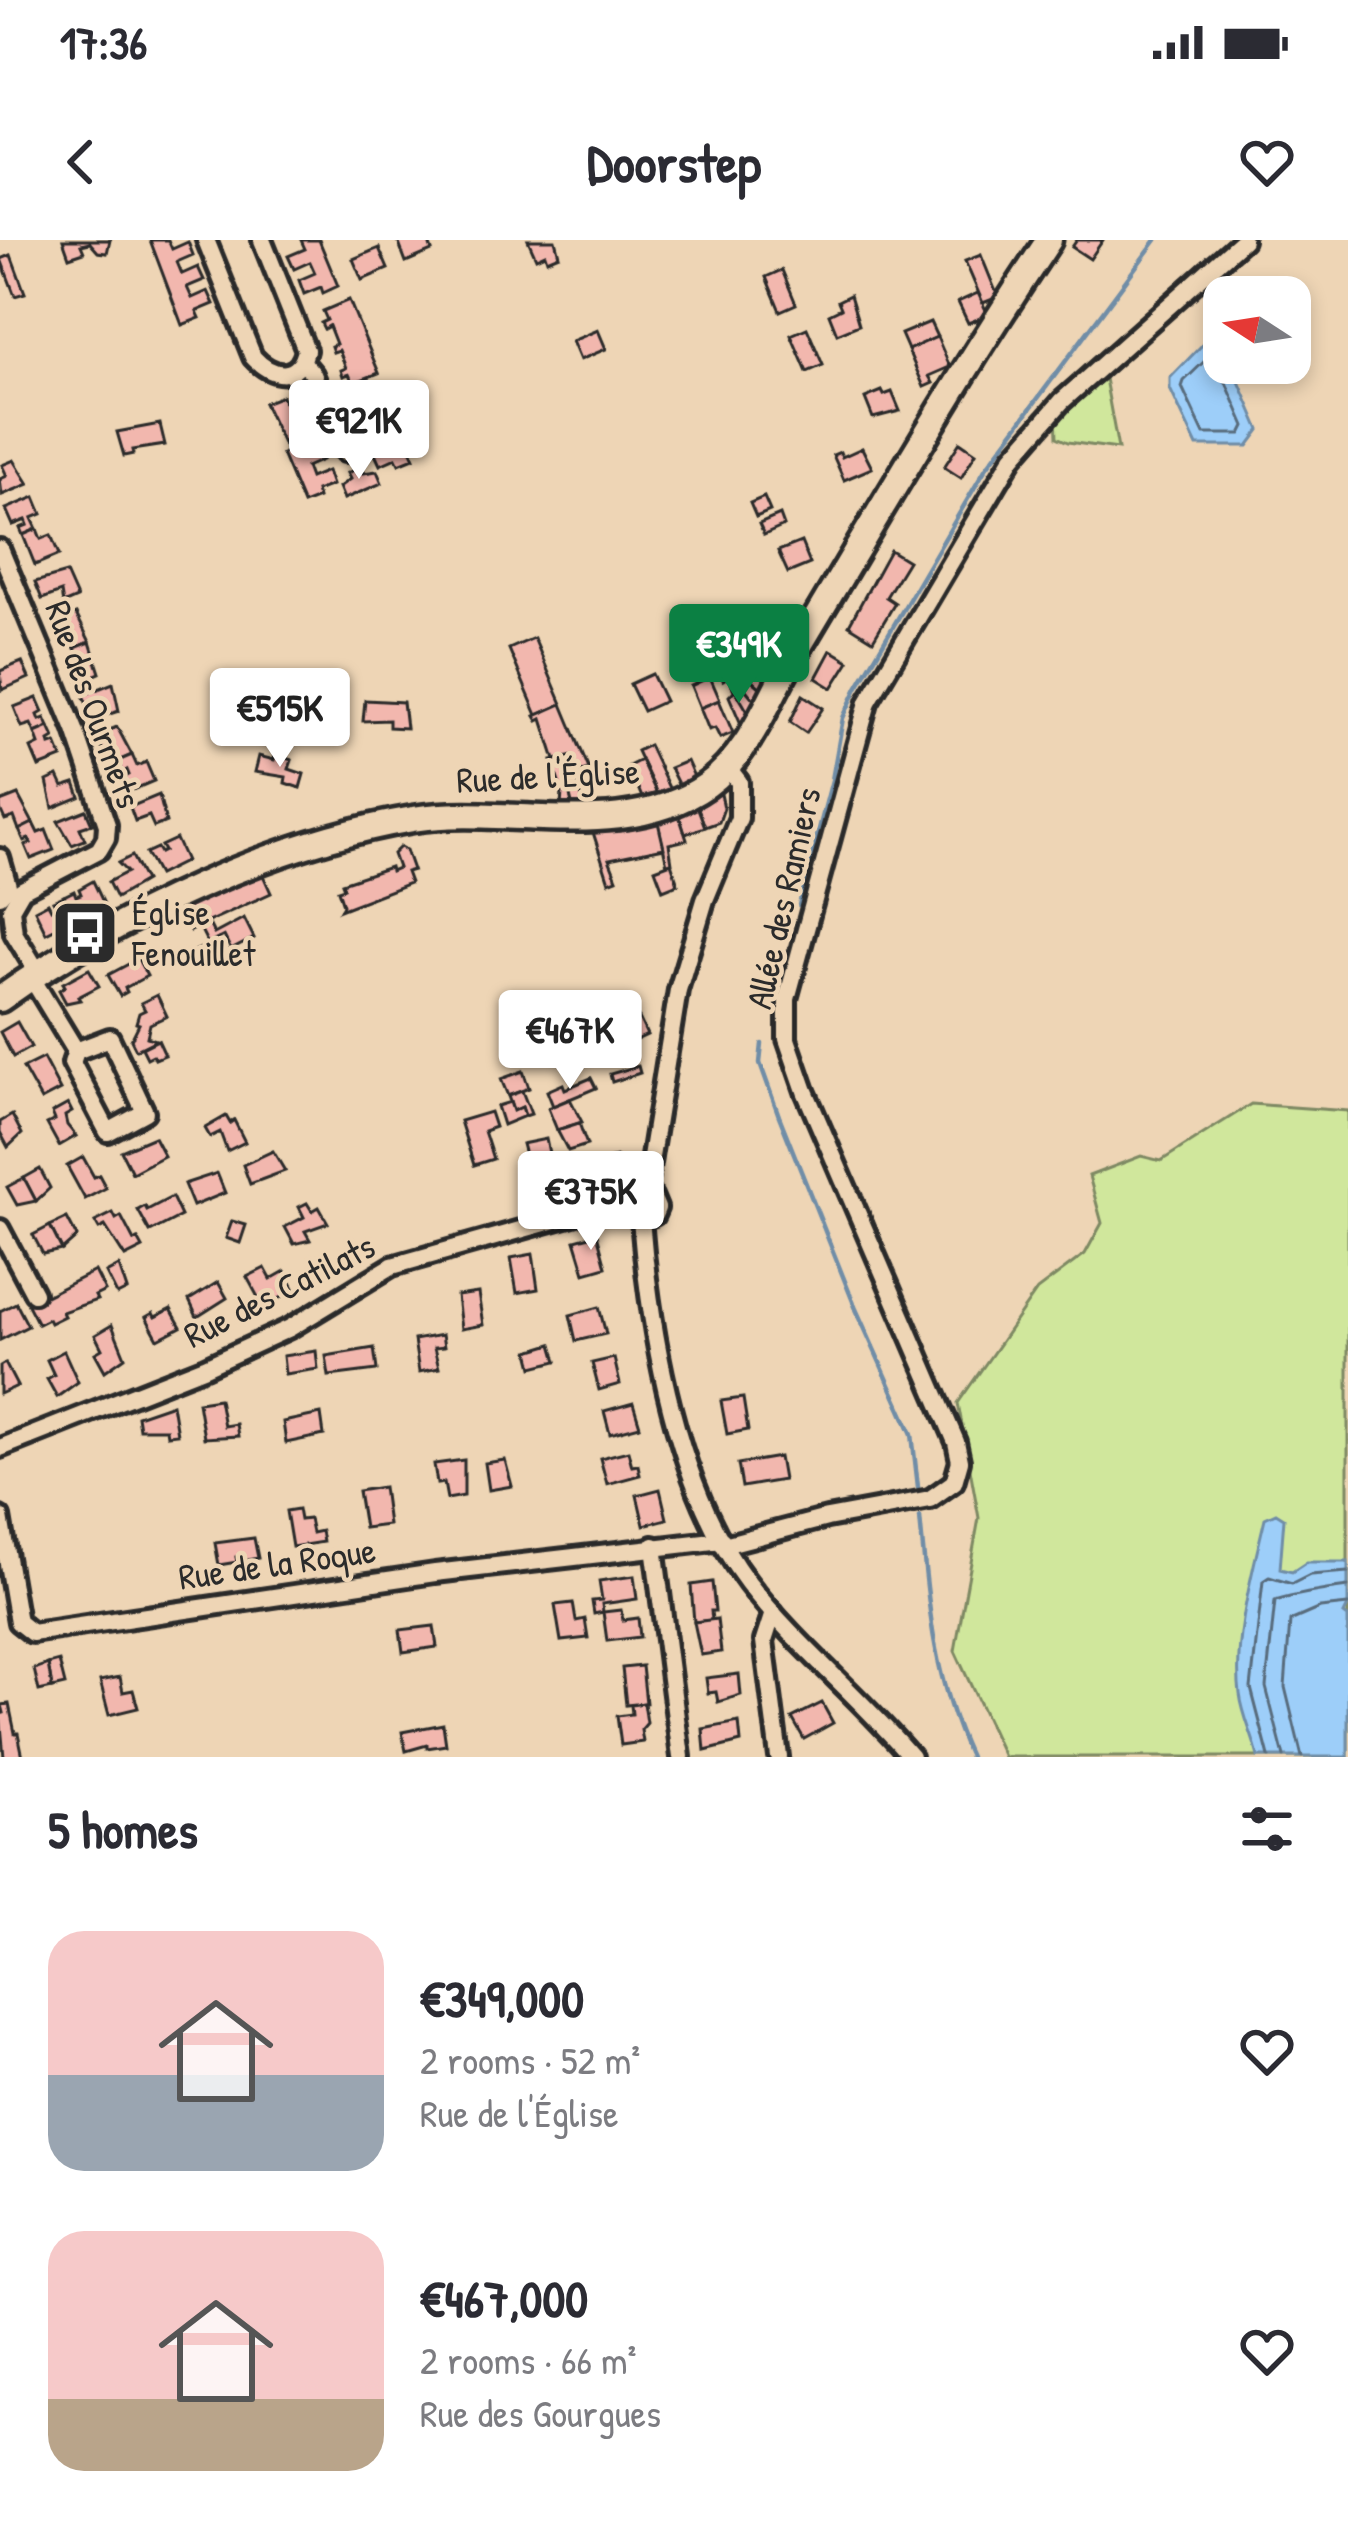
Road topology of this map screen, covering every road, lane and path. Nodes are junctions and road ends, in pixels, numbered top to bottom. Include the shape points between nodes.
1 (206, 240) edge
2 (262, 240) edge
3 (1049, 240) edge
4 (1243, 240) edge
5 (303, 362) junction
6 (345, 452) dead end
7 (0, 550) edge
8 (728, 768) junction
9 (0, 858) edge
10 (4, 899) edge
11 (35, 974) junction
12 (0, 999) edge
13 (76, 1051) junction
14 (638, 1206) junction
15 (0, 1229) edge
16 (34, 1293) dead end
17 (0, 1448) edge
18 (0, 1517) edge
19 (712, 1522) junction
20 (767, 1534) junction
21 (723, 1543) junction
22 (654, 1546) junction
23 (734, 1562) junction
24 (772, 1613) junction
25 (681, 1757) edge
26 (779, 1757) edge
27 (911, 1757) edge

1 - 5 street via 253,357 280,375
2 - 5 street via 306,350
3 - 8 main road, Rue de l'Église
4 - 20 street, Allée des Ramiers via 1036,428 857,728 787,999 787,1039 960,1461 954,1482 930,1499
5 - 6 street
7 - 10 street, Rue des Ourmets via 107,825 99,850
8 - 11 main road, Rue de l'Église via 686,796 629,813 420,818 334,838 167,903
8 - 14 street via 739,782 739,818 678,990
9 - 10 street
10 - 11 street
11 - 12 main road, Rue de l'Église
11 - 13 street
13 - 13 street via 72,1064 108,1132 146,1112 110,1038
14 - 17 street, Rue des Catilats via 392,1266 268,1338
14 - 19 street via 653,1342
15 - 16 street
18 - 22 street, Rue de la Roque via 18,1622 32,1633
19 - 21 street
19 - 22 street, Rue de la Roque
20 - 21 street, Allée des Ramiers
20 - 23 street, Allée des Ramiers
21 - 22 street, Rue de la Roque
21 - 23 street
22 - 25 street
23 - 24 street
24 - 26 street via 764,1641
24 - 27 street

